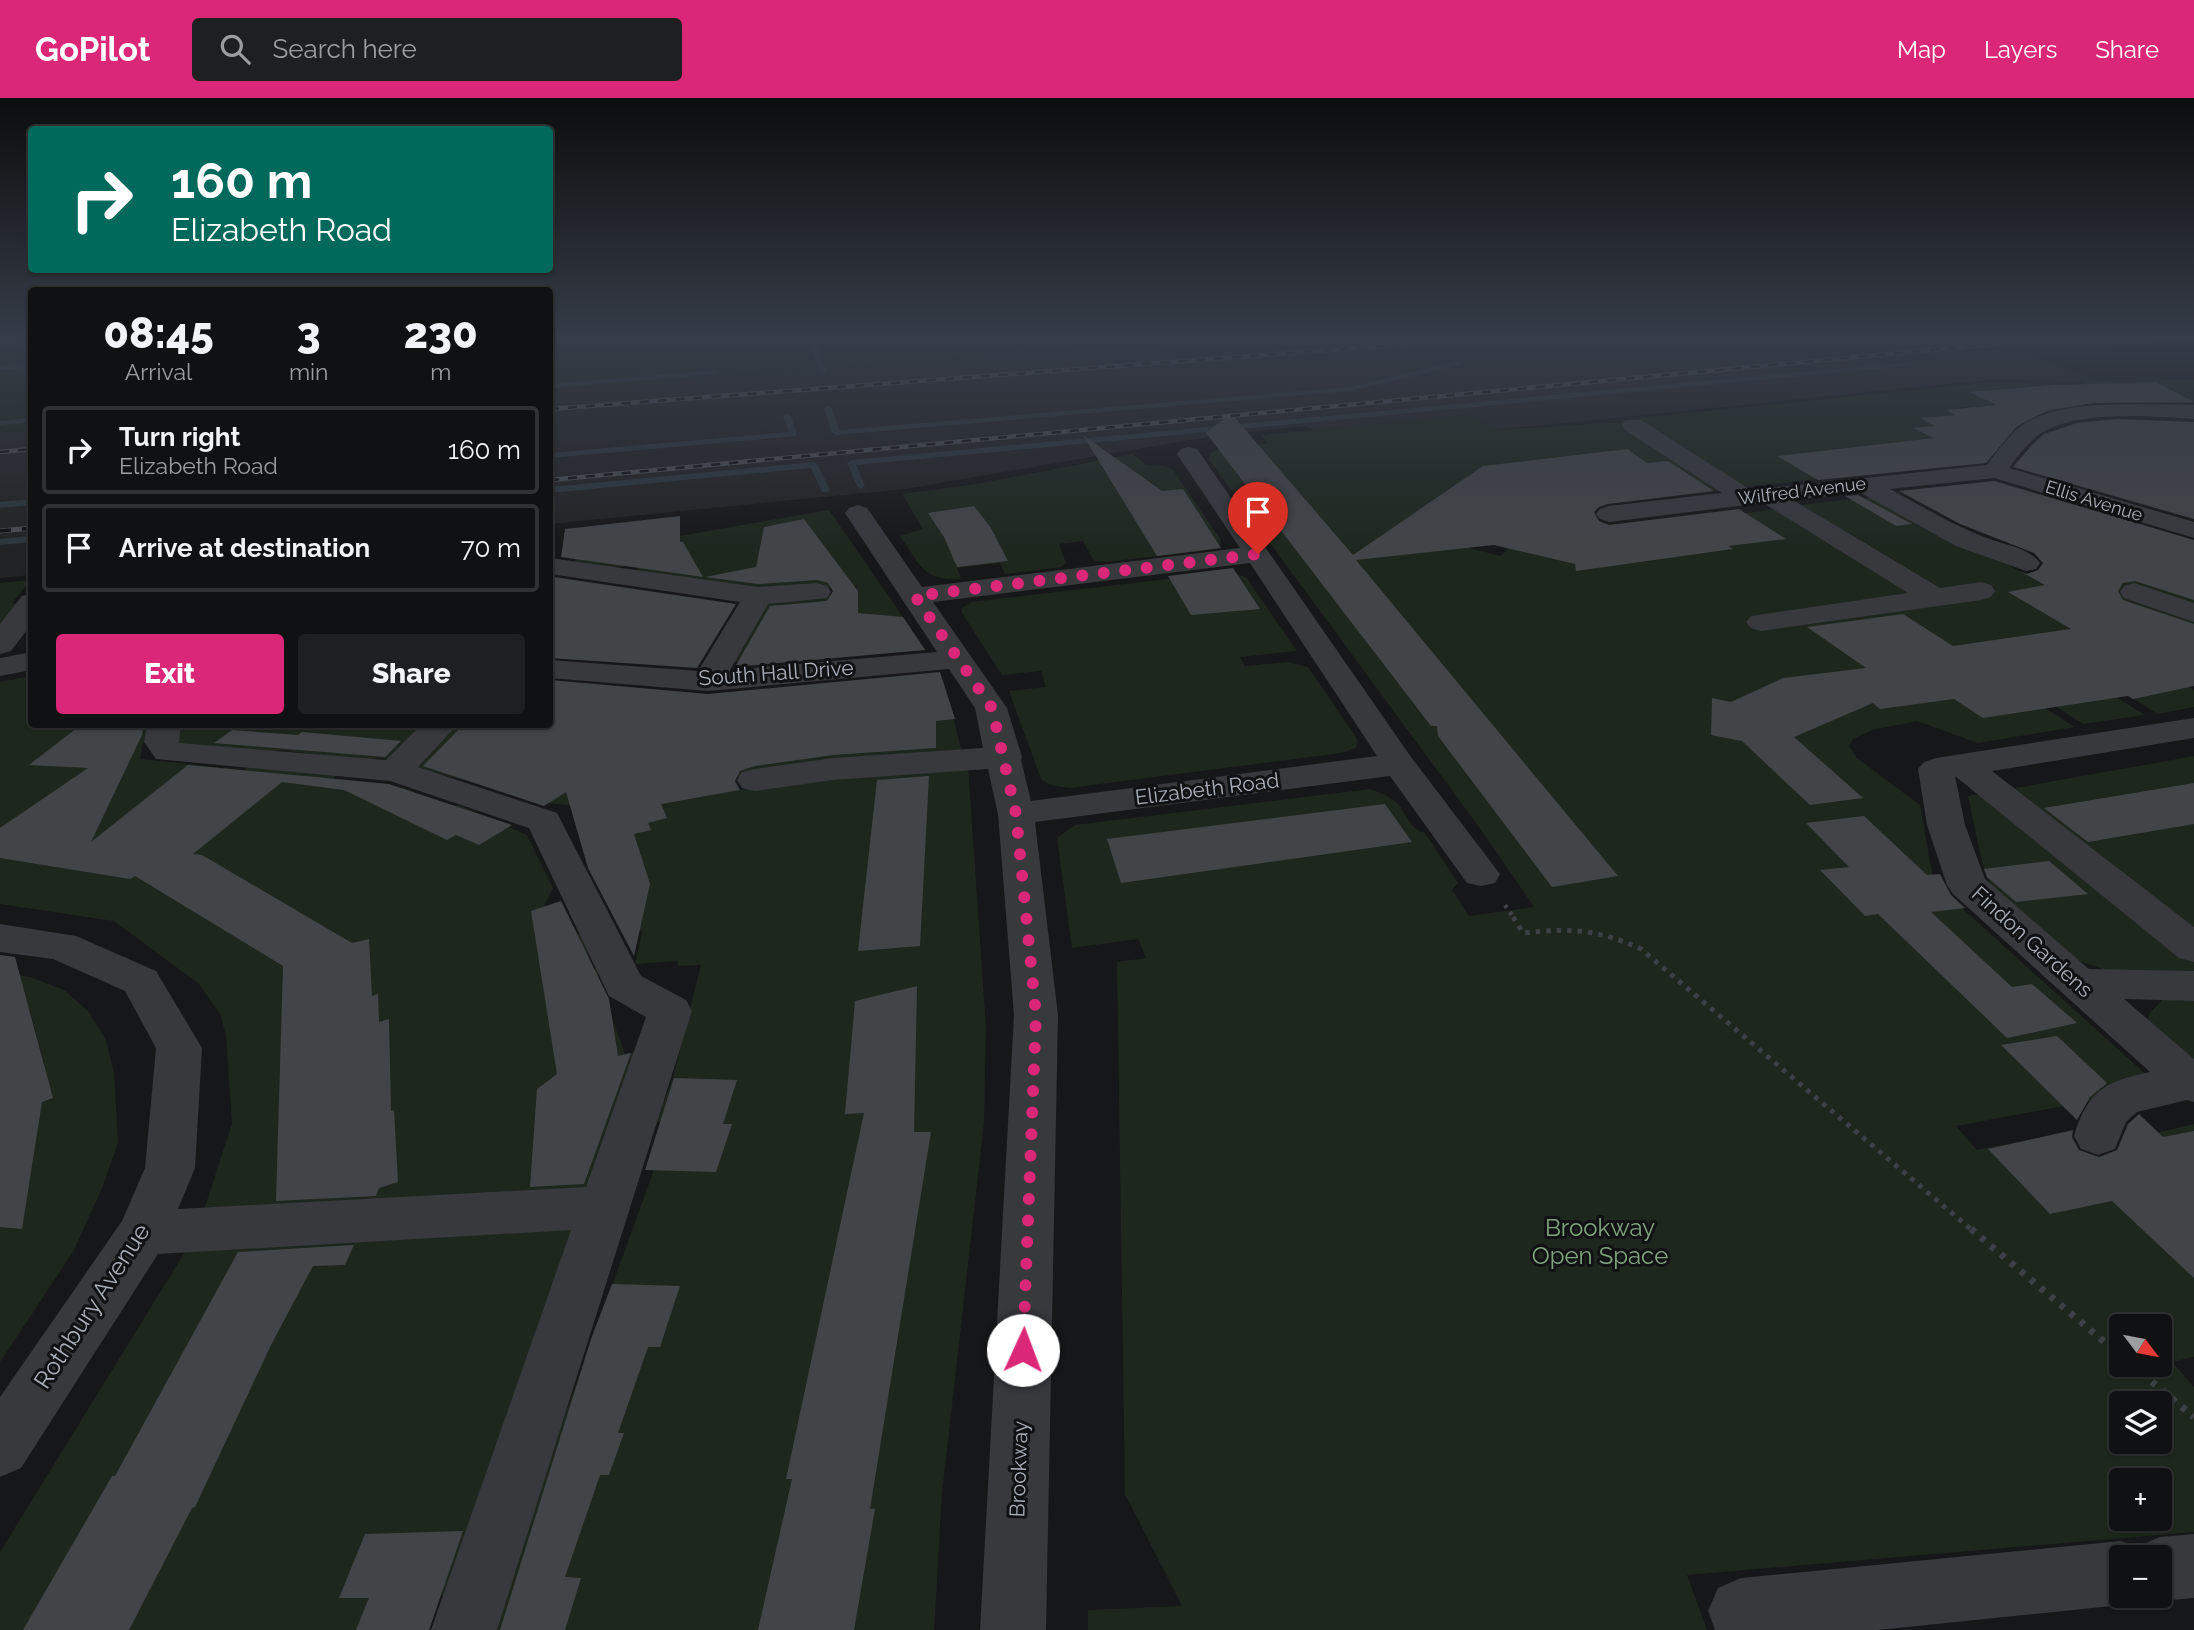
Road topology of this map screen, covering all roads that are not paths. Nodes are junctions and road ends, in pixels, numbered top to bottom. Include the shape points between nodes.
1 (2194, 412) edge
2 (1633, 425) dead end
3 (1189, 454) dead end
4 (1995, 471) junction
5 (1863, 484) junction
6 (1756, 496) junction
7 (858, 513) dead end
8 (1609, 514) dead end
9 (2194, 530) edge
10 (1258, 554) junction
11 (2026, 563) dead end
12 (553, 566) edge
13 (1981, 591) dead end
14 (817, 592) dead end
15 (2134, 592) dead end
16 (758, 596) junction
17 (915, 596) junction
18 (1935, 597) junction
19 (28, 608) edge
20 (2194, 612) edge
21 (1761, 622) dead end
22 (0, 645) edge
23 (960, 659) junction
24 (28, 662) edge
25 (0, 667) edge
26 (553, 668) edge
27 (708, 681) junction
28 (163, 728) edge
29 (438, 728) edge
30 (2194, 728) edge
31 (1004, 757) junction
32 (1399, 764) junction
33 (1963, 765) junction
34 (394, 771) junction
35 (755, 780) dead end
36 (1016, 814) junction
37 (1481, 874) road end
38 (0, 938) edge
39 (2194, 947) edge
40 (2076, 983) junction
41 (2194, 986) edge
42 (2192, 1084) edge
43 (2098, 1136) dead end
44 (605, 1207) junction
45 (142, 1233) junction
46 (0, 1448) edge
47 (2194, 1566) edge
48 (2172, 1568) edge
49 (2109, 1574) edge
50 (464, 1630) edge
51 (1013, 1630) edge
52 (1748, 1630) edge

1 - 4 street via 2126,410 2039,424 2015,443
2 - 6 street
3 - 10 street
4 - 5 street, Wilfred Avenue
4 - 9 street, Ellis Avenue
5 - 6 street, Wilfred Avenue
5 - 11 street via 1965,540
6 - 8 street, Wilfred Avenue
6 - 18 street
7 - 17 street, Brookway
10 - 17 street
10 - 32 street
12 - 16 street
13 - 18 street
14 - 16 street
15 - 20 street
16 - 27 street
17 - 23 street, Brookway
18 - 21 street
19 - 22 street
23 - 27 street, South Hall Drive
23 - 31 street, Brookway via 992,708
24 - 25 street
26 - 27 street, South Hall Drive
28 - 34 street via 161,742 168,752
29 - 34 street
30 - 33 street, Findon Gardens
31 - 35 street via 833,769
31 - 36 street, Brookway
32 - 36 street, Elizabeth Road
32 - 37 street
33 - 39 street
33 - 40 street, Findon Gardens via 1936,769 1947,825 1967,885
34 - 44 street via 544,821 624,986 670,1011
36 - 51 street, Brookway via 1036,1015
38 - 45 street, Rothbury Avenue via 61,946 141,981 179,1048 170,1168
40 - 41 street
40 - 42 street, Findon Gardens
42 - 43 street via 2124,1098 2104,1115
44 - 45 street
44 - 50 street
45 - 46 street, Rothbury Avenue
47 - 48 street
49 - 52 street via 1741,1611

